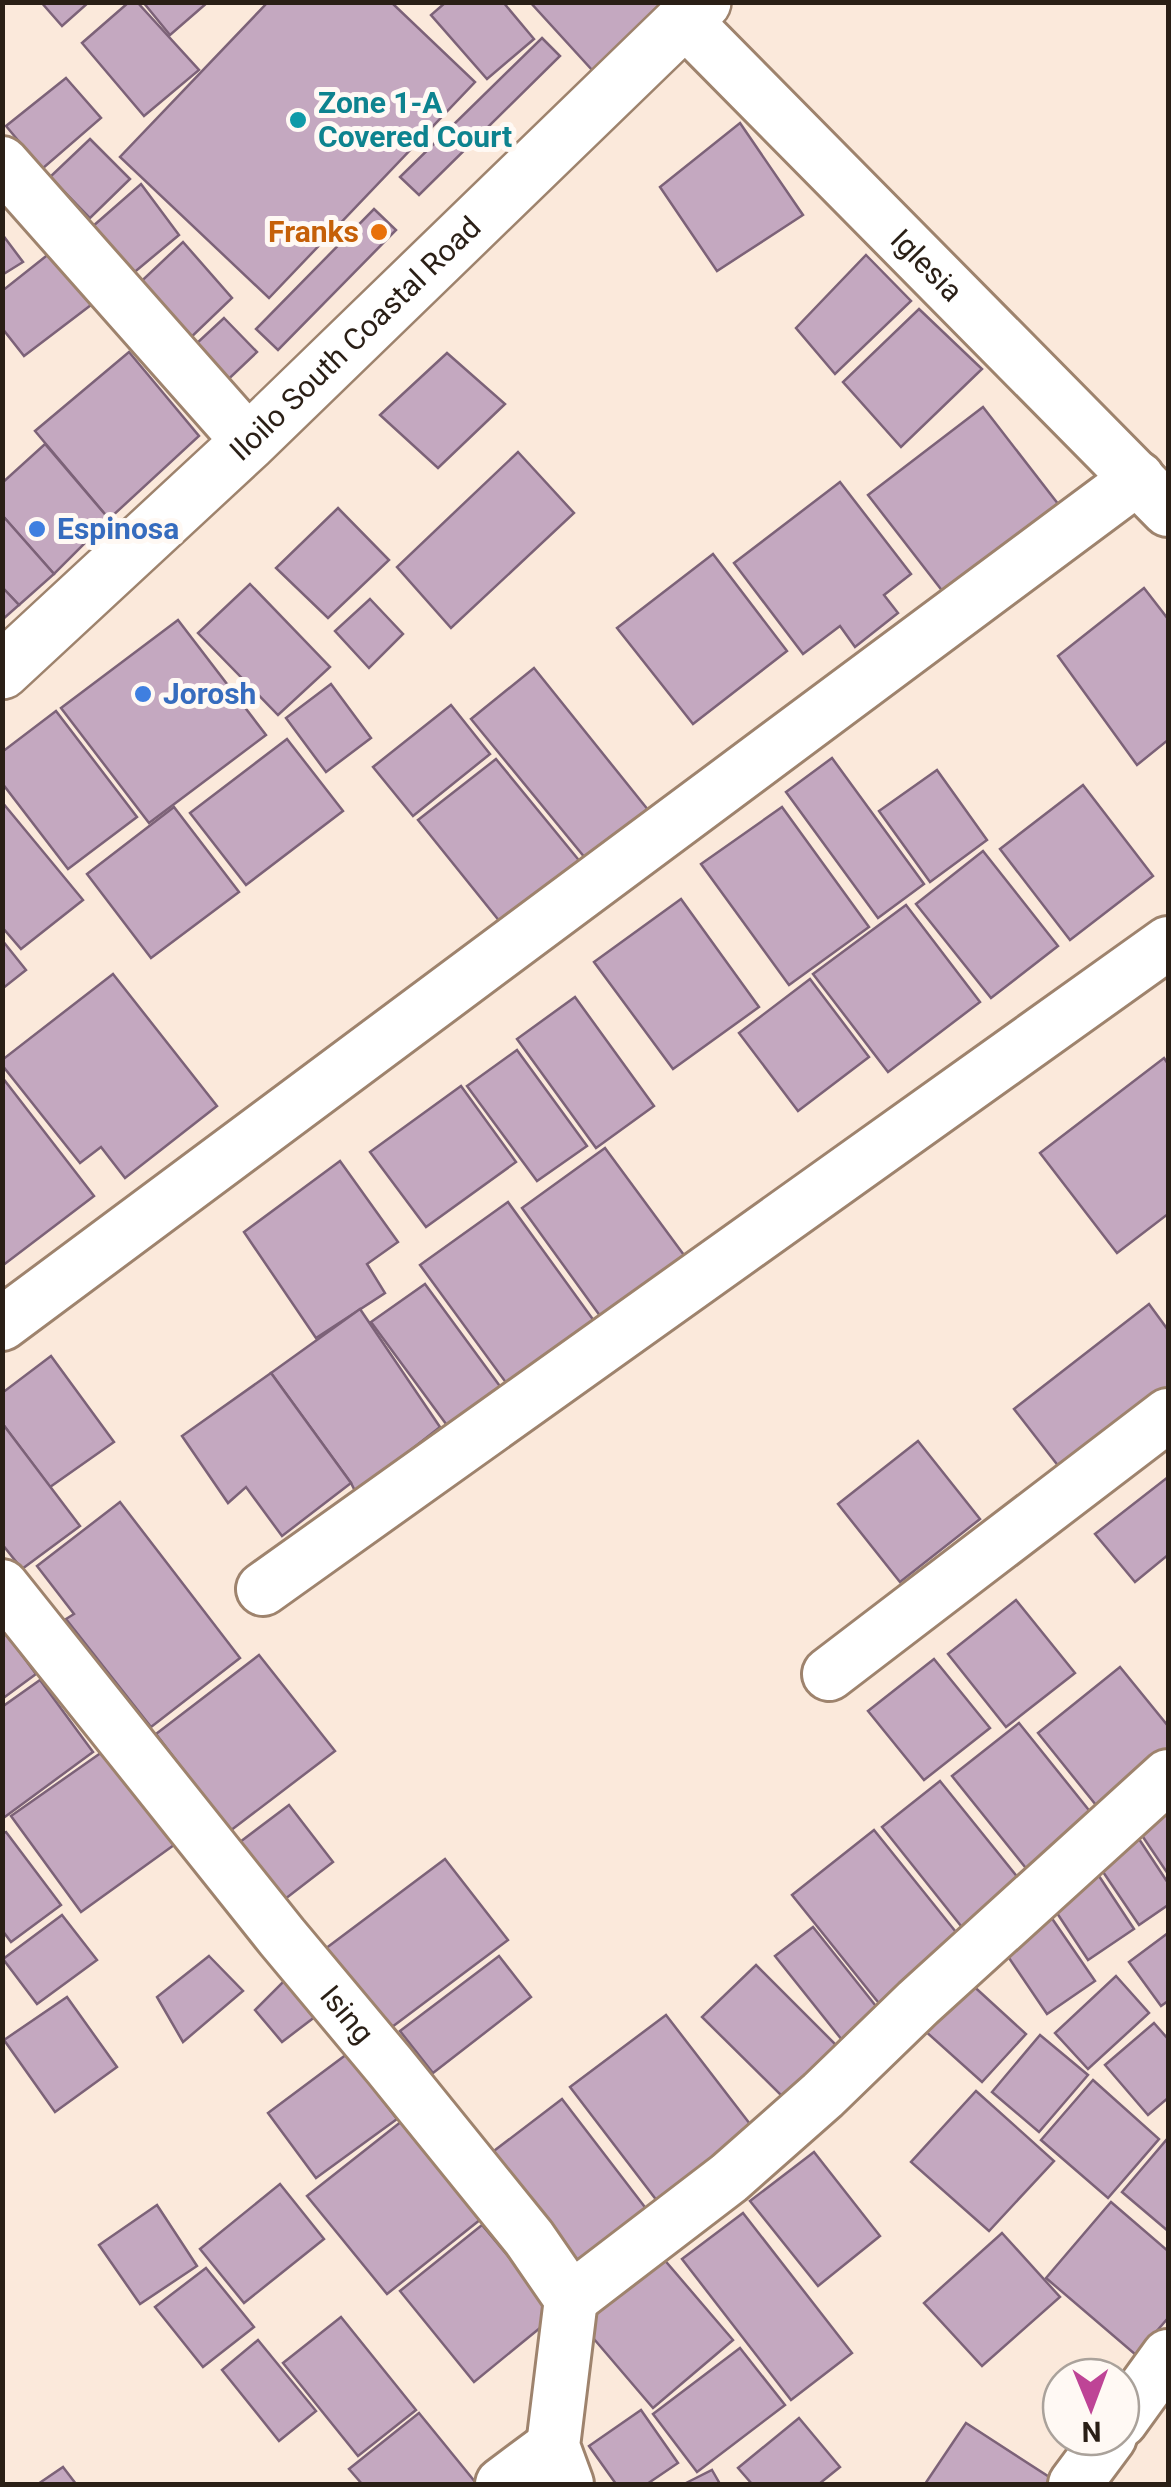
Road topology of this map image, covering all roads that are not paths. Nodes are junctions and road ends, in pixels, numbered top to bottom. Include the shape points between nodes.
1 (693, 11) edge
2 (2, 163) edge
3 (249, 442) junction
4 (1153, 494) edge
5 (2, 671) edge
6 (1168, 943) edge
7 (2, 1324) edge
8 (1168, 1415) edge
9 (2, 1586) edge
10 (264, 1588) dead end
11 (829, 1674) dead end
12 (1168, 1776) edge
13 (570, 2299) junction
14 (1168, 2356) edge
15 (1141, 2394) edge
16 (1095, 2457) edge
17 (560, 2465) edge
18 (502, 2484) edge
19 (1075, 2484) edge

1 - 3 street, Iloilo South Coastal Road
1 - 4 street, Iglesia
2 - 3 street
3 - 5 street, Iloilo South Coastal Road
4 - 7 street
6 - 10 street
8 - 11 street
9 - 13 street, Ising via 529,2238
12 - 13 street via 729,2178
13 - 17 street
14 - 15 street
16 - 19 street
17 - 18 street

